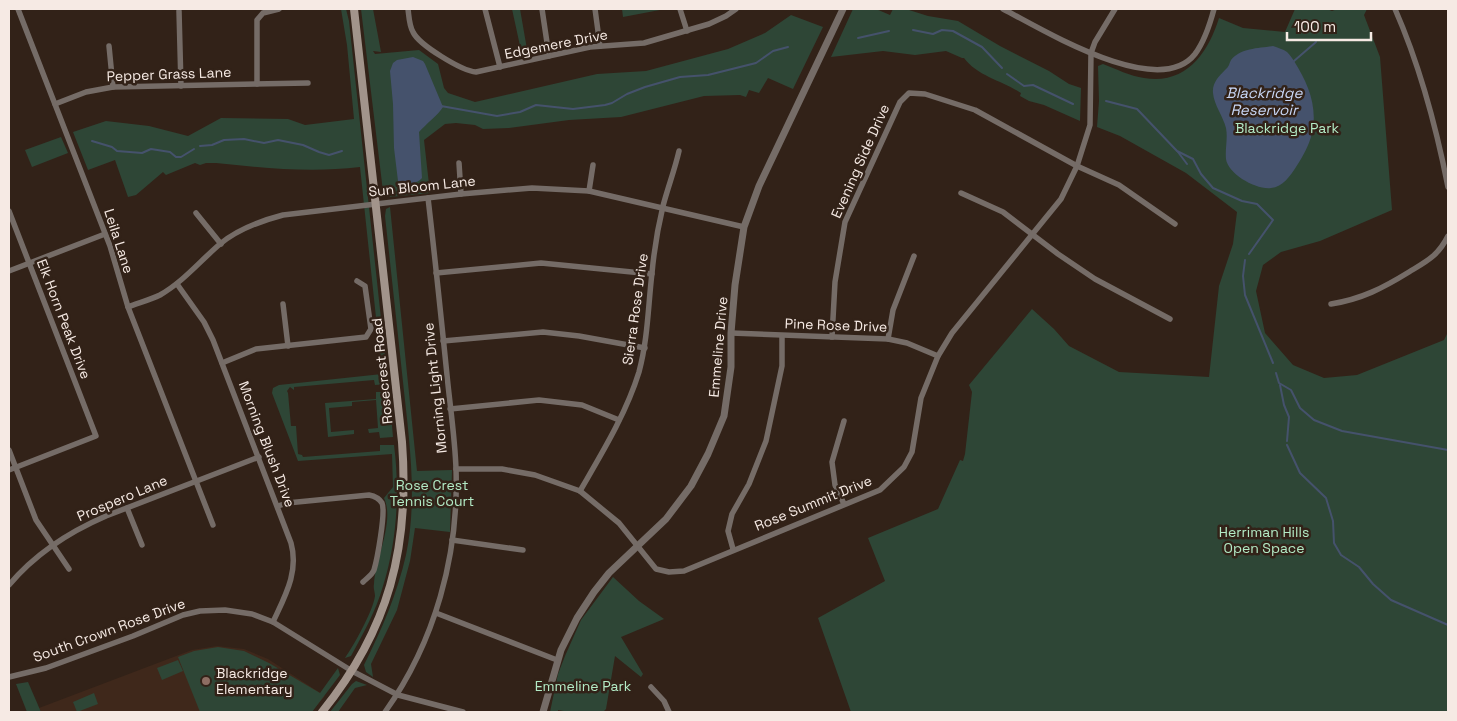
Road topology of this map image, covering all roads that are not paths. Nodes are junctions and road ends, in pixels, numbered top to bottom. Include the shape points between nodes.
1 (18, 9) edge
2 (279, 9) edge
3 (354, 9) edge
4 (408, 9) edge
5 (485, 9) edge
6 (542, 9) edge
7 (595, 9) edge
8 (680, 9) edge
9 (736, 9) edge
10 (843, 9) edge
11 (1003, 9) edge
12 (1115, 9) edge
13 (1214, 9) edge
14 (1395, 9) edge
15 (179, 11) dead end
16 (687, 30) junction
17 (109, 46) dead end
18 (600, 46) junction
19 (1091, 54) junction
20 (549, 56) junction
21 (500, 67) junction
22 (308, 83) dead end
23 (257, 84) junction
24 (181, 86) junction
25 (113, 87) junction
26 (55, 104) junction
27 (679, 151) dead end
28 (1445, 153) edge
29 (459, 164) dead end
30 (593, 165) dead end
31 (1077, 166) junction
32 (1448, 187) edge
33 (589, 191) junction
34 (961, 193) dead end
35 (461, 194) junction
36 (428, 198) junction
37 (376, 203) junction
38 (663, 208) junction
39 (9, 211) edge
40 (196, 213) dead end
41 (1175, 224) dead end
42 (744, 227) junction
43 (105, 234) junction
44 (1033, 235) junction
45 (1448, 236) edge
46 (221, 244) junction
47 (914, 256) dead end
48 (29, 264) junction
49 (9, 271) edge
50 (436, 273) junction
51 (652, 274) junction
52 (357, 281) dead end
53 (177, 284) junction
54 (283, 304) dead end
55 (1331, 304) dead end
56 (128, 307) junction
57 (1170, 319) dead end
58 (731, 333) junction
59 (782, 336) junction
60 (832, 336) junction
61 (888, 339) junction
62 (444, 341) junction
63 (288, 346) junction
64 (645, 348) junction
65 (938, 356) junction
66 (222, 363) junction
67 (450, 409) junction
68 (619, 420) junction
69 (844, 421) dead end
70 (9, 450) edge
71 (259, 457) junction
72 (16, 467) junction
73 (456, 468) junction
74 (9, 470) edge
75 (195, 482) junction
76 (580, 491) junction
77 (844, 504) junction
78 (278, 506) junction
79 (128, 508) junction
80 (213, 525) dead end
81 (452, 540) junction
82 (53, 545) junction
83 (142, 545) dead end
84 (638, 547) junction
85 (733, 549) junction
86 (523, 550) dead end
87 (69, 569) dead end
88 (363, 582) dead end
89 (9, 585) edge
90 (436, 613) junction
91 (273, 622) junction
92 (558, 660) junction
93 (352, 671) junction
94 (9, 677) edge
95 (651, 687) dead end
96 (398, 695) junction
97 (322, 712) edge
98 (386, 712) edge
99 (463, 712) edge
100 (543, 712) edge
101 (669, 712) edge

1 - 26 street, Leila Lane
2 - 23 street via 263,13 257,20
3 - 37 main road, Rosecrest Road
4 - 21 street, Edgemere Drive via 411,28 421,42 467,70 476,72
5 - 21 street
6 - 20 street
7 - 18 street
8 - 16 street
9 - 16 street, Edgemere Drive via 721,19
10 - 42 street, Emmeline Drive via 763,178
11 - 19 street
12 - 19 street, Rose Summit Drive
13 - 19 street via 1194,55 1178,66 1159,71 1137,69
14 - 28 street
15 - 24 street
16 - 18 street, Edgemere Drive via 644,43
17 - 25 street
18 - 20 street, Edgemere Drive
19 - 31 street, Rose Summit Drive via 1090,125
20 - 21 street, Edgemere Drive
22 - 23 street, Pepper Grass Lane
23 - 24 street, Pepper Grass Lane
24 - 25 street, Pepper Grass Lane
25 - 26 street, Pepper Grass Lane via 86,92
26 - 43 street, Leila Lane
27 - 38 street, Sierra Rose Drive
28 - 32 street
29 - 35 street
30 - 33 street
31 - 41 street, Evening Side Drive via 1119,185
31 - 44 street, Rose Summit Drive via 1061,199
31 - 60 street, Evening Side Drive via 975,110 925,94 909,94 900,102 845,222 835,282
33 - 35 street, Sun Bloom Lane via 532,188
33 - 38 street, Sun Bloom Lane
34 - 44 street via 1003,212
35 - 36 street, Sun Bloom Lane
36 - 37 street, Sun Bloom Lane
36 - 50 street, Morning Light Drive
37 - 46 street, Sun Bloom Lane via 283,214 260,221
37 - 93 main road, Rosecrest Road via 402,442 404,507 399,551 386,602
38 - 42 street, Sun Bloom Lane
38 - 51 street, Sierra Rose Drive
39 - 48 street, Elk Horn Peak Drive
40 - 46 street
42 - 58 street, Emmeline Drive
43 - 48 street
43 - 56 street, Leila Lane
44 - 57 street via 1096,279
44 - 65 street, Rose Summit Drive via 952,333
45 - 55 street via 1437,254 1387,286
46 - 53 street, Sun Bloom Lane
47 - 61 street via 893,310
48 - 49 street
48 - 72 street, Elk Horn Peak Drive via 96,436
50 - 51 street via 541,263
50 - 62 street, Morning Light Drive
51 - 64 street, Sierra Rose Drive
52 - 63 street via 365,286 370,330 366,337
53 - 56 street, Sun Bloom Lane via 160,295
53 - 66 street, Morning Blush Drive via 207,326
54 - 63 street
56 - 75 street, Leila Lane
58 - 59 street, Pine Rose Drive
58 - 84 street, Emmeline Drive via 731,368 724,416 708,454 686,493
59 - 60 street, Pine Rose Drive
59 - 85 street via 782,366 766,442 749,484 732,514 728,531
60 - 61 street, Pine Rose Drive
61 - 65 street, Pine Rose Drive
62 - 64 street via 543,332
62 - 67 street, Morning Light Drive
63 - 66 street via 256,349
64 - 68 street, Sierra Rose Drive via 632,394
65 - 77 street, Rose Summit Drive via 921,398 912,452 904,467 880,490
66 - 71 street, Morning Blush Drive
67 - 68 street via 539,400 582,405
67 - 73 street, Morning Light Drive
68 - 76 street, Sierra Rose Drive
69 - 77 street via 832,462 835,485
70 - 72 street
71 - 75 street, Prospero Lane
71 - 78 street, Morning Blush Drive
72 - 74 street
72 - 82 street via 36,520
73 - 76 street, Rose Summit Drive via 502,469 535,475
73 - 81 street, Morning Light Drive
75 - 79 street, Prospero Lane
75 - 80 street, Leila Lane
76 - 84 street, Rose Summit Drive via 619,524
77 - 85 street, Rose Summit Drive
78 - 88 street via 369,496 380,501 383,511 374,569
78 - 91 street, Morning Blush Drive via 292,543 294,567
79 - 82 street, Prospero Lane via 87,525
79 - 83 street
81 - 86 street
81 - 90 street, Morning Light Drive
82 - 87 street
82 - 89 street, Prospero Lane
84 - 85 street, Rose Summit Drive via 656,569 669,572 684,570
84 - 92 street, Emmeline Drive via 609,573 594,592 577,618
90 - 92 street
90 - 96 street, Morning Light Drive via 424,646
91 - 93 street, South Crown Rose Drive
91 - 94 street, South Crown Rose Drive via 252,614 200,611 46,668
92 - 100 street, Emmeline Drive
93 - 96 street, South Crown Rose Drive
93 - 97 main road, Rosecrest Road
95 - 101 street
96 - 98 street, Morning Light Drive
96 - 99 street, South Crown Rose Drive

